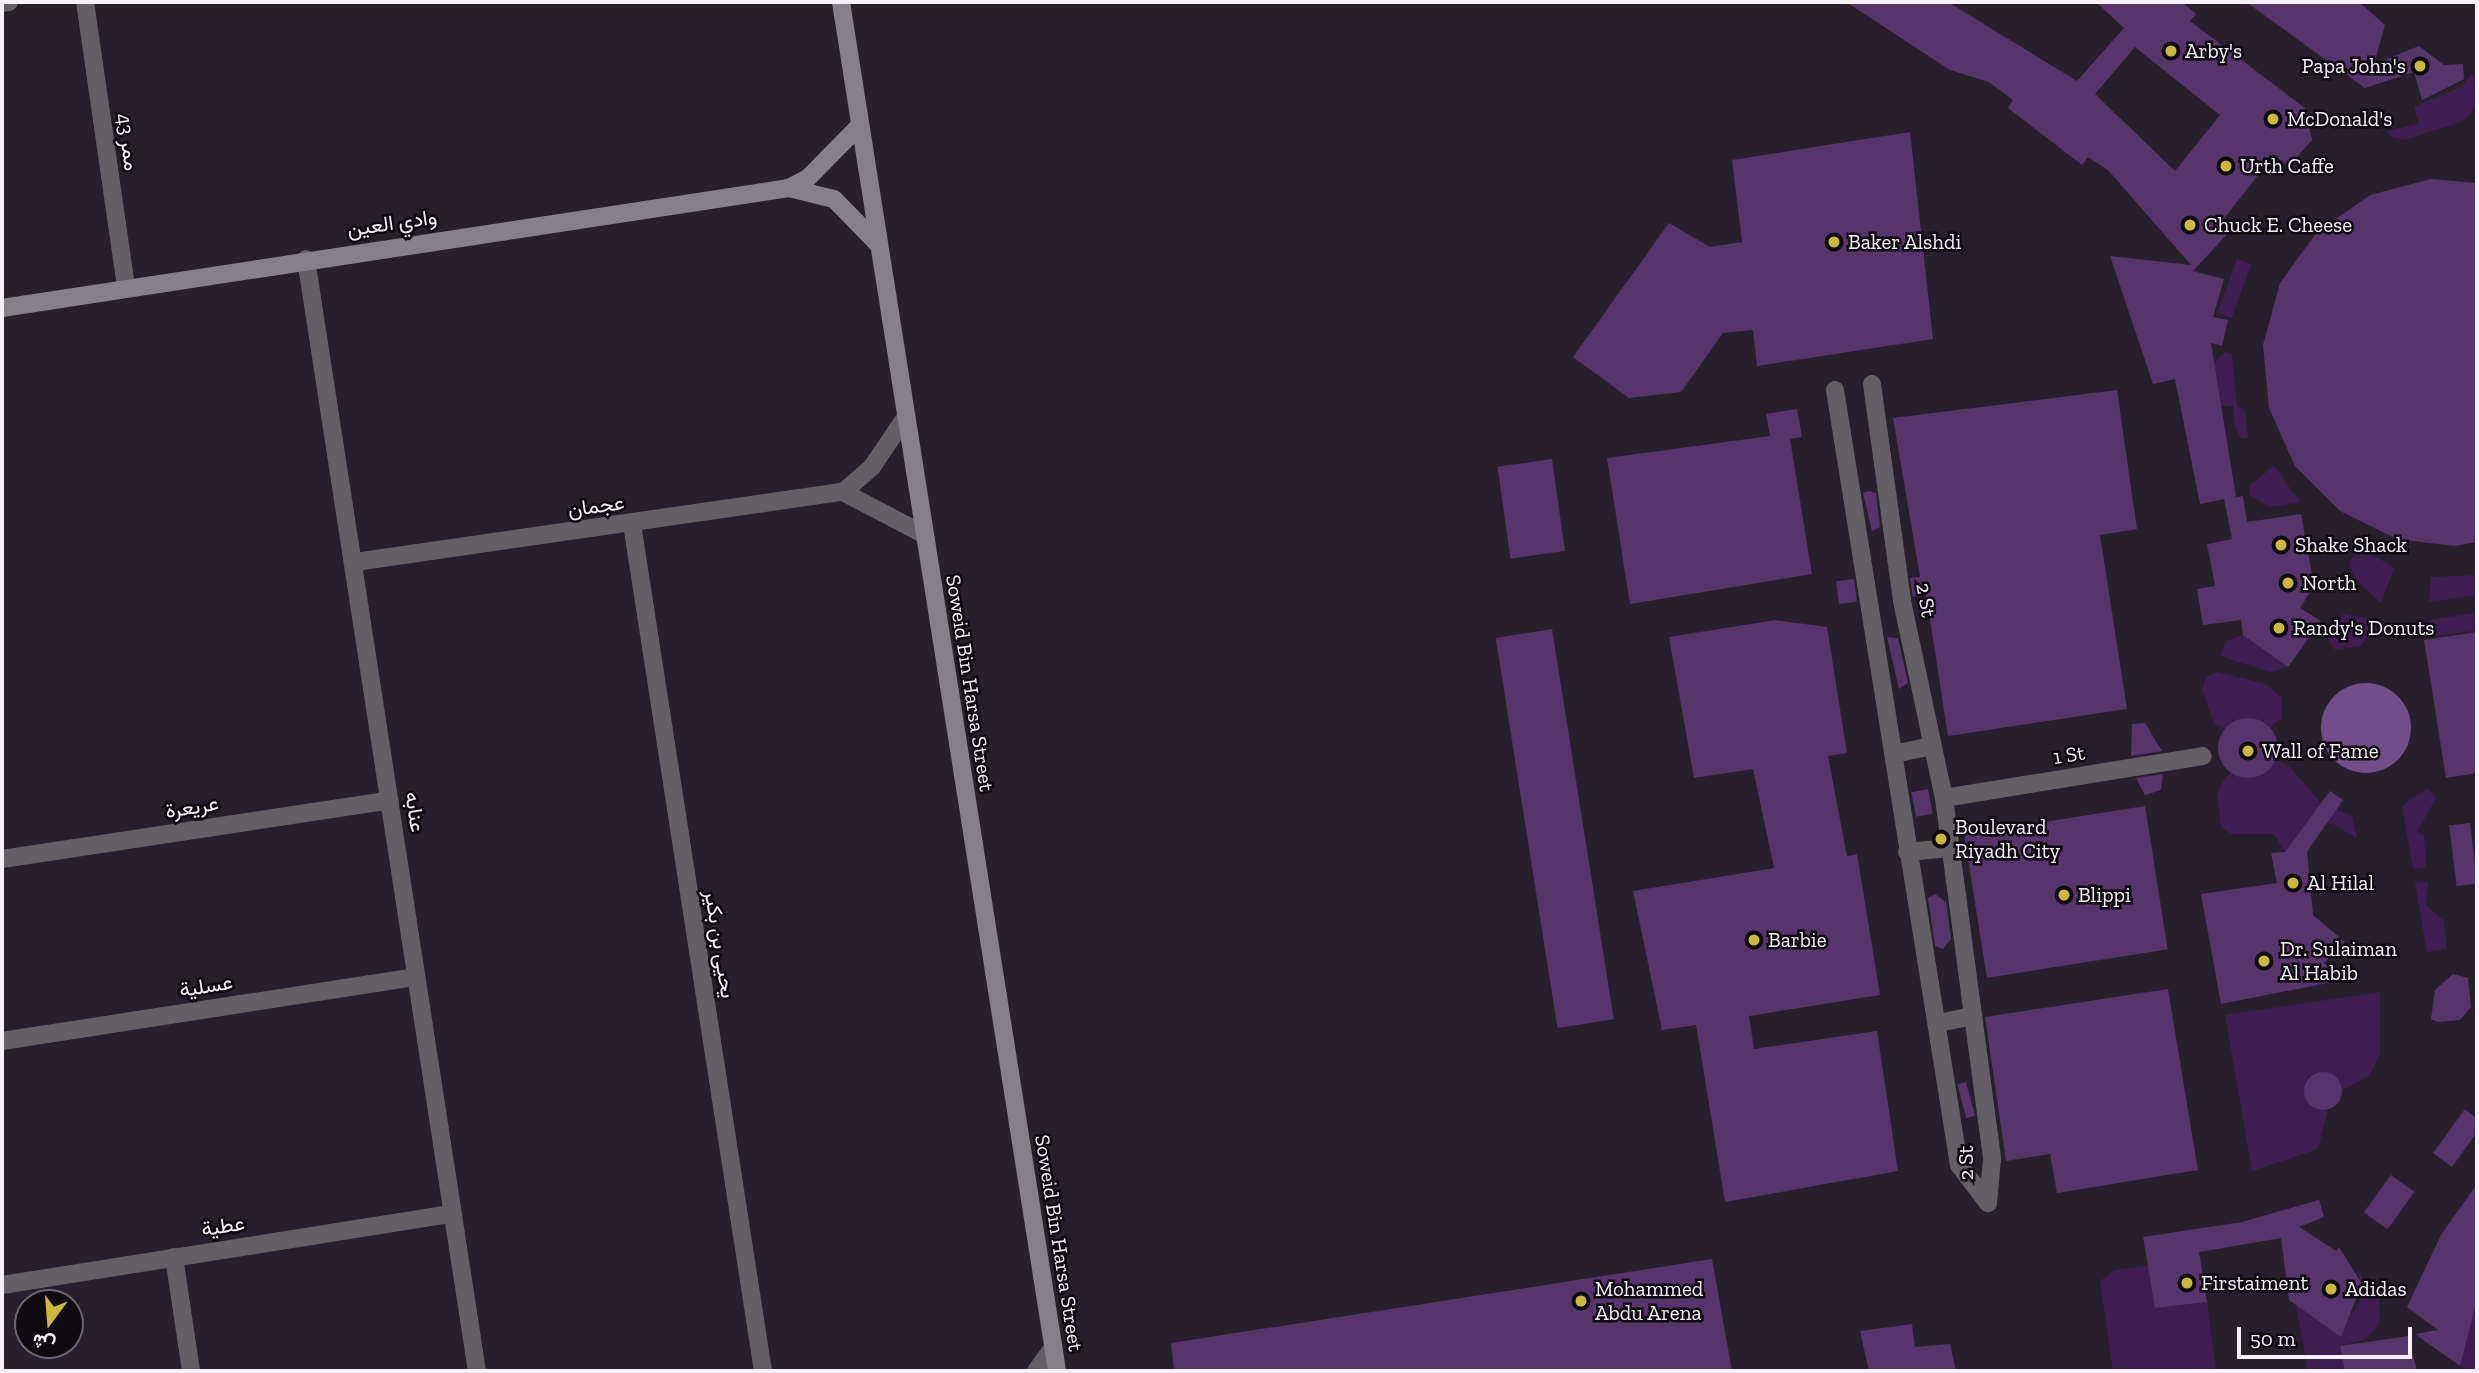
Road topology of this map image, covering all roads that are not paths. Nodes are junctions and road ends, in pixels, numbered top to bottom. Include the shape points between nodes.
1 (9, 2) edge
2 (85, 2) edge
3 (841, 2) edge
4 (2, 3) edge
5 (860, 125) junction
6 (789, 188) junction
7 (877, 243) junction
8 (306, 259) junction
9 (126, 288) junction
10 (2, 308) edge
11 (1872, 384) dead end
12 (1835, 390) dead end
13 (905, 418) junction
14 (843, 492) junction
15 (632, 524) junction
16 (923, 534) junction
17 (355, 562) junction
18 (1900, 587) junction
19 (1869, 592) junction
20 (1933, 746) junction
21 (1895, 754) junction
22 (2203, 757) dead end
23 (1944, 798) junction
24 (390, 800) junction
25 (1949, 848) junction
26 (1907, 852) junction
27 (2, 859) edge
28 (416, 977) junction
29 (1970, 1017) junction
30 (1938, 1023) junction
31 (2, 1041) edge
32 (452, 1214) junction
33 (174, 1256) junction
34 (2, 1285) edge
35 (1053, 1348) junction
36 (191, 1371) edge
37 (477, 1371) edge
38 (763, 1371) edge
39 (1036, 1371) edge
40 (1057, 1371) edge

1 - 4 street
2 - 9 street, ممر 43
3 - 5 street, Soweid Bin Harsa Street
5 - 6 street, وادي العين via 808,178
5 - 7 street, Soweid Bin Harsa Street
6 - 7 street, وادي العين via 834,199
6 - 8 street, وادي العين
7 - 13 street, Soweid Bin Harsa Street
8 - 9 street, وادي العين
8 - 17 street, عنابه
9 - 10 street, وادي العين
11 - 18 street, 2 St
12 - 19 street, 2 St
13 - 14 street via 872,467
13 - 16 street, Soweid Bin Harsa Street
14 - 15 street, عجمان
14 - 16 street
15 - 17 street, عجمان
15 - 38 street, يحيى بن بكير
16 - 35 street, Soweid Bin Harsa Street
17 - 24 street, عنابه
18 - 19 street
18 - 20 street, 2 St
19 - 21 street, 2 St
20 - 21 street
20 - 23 street, 2 St
21 - 26 street, 2 St
22 - 23 street, 1 St
23 - 25 street, 2 St
24 - 27 street, عريعرة
24 - 28 street, عنابه
25 - 26 street
25 - 29 street, 2 St
26 - 30 street, 2 St
28 - 31 street, عسلية
28 - 32 street, عنابه
29 - 30 street
29 - 30 street, 2 St via 1993,1159 1988,1203 1959,1165
32 - 33 street, عطية
32 - 37 street, عنابه
33 - 34 street, عطية
33 - 36 street
35 - 39 street
35 - 40 street, Soweid Bin Harsa Street

